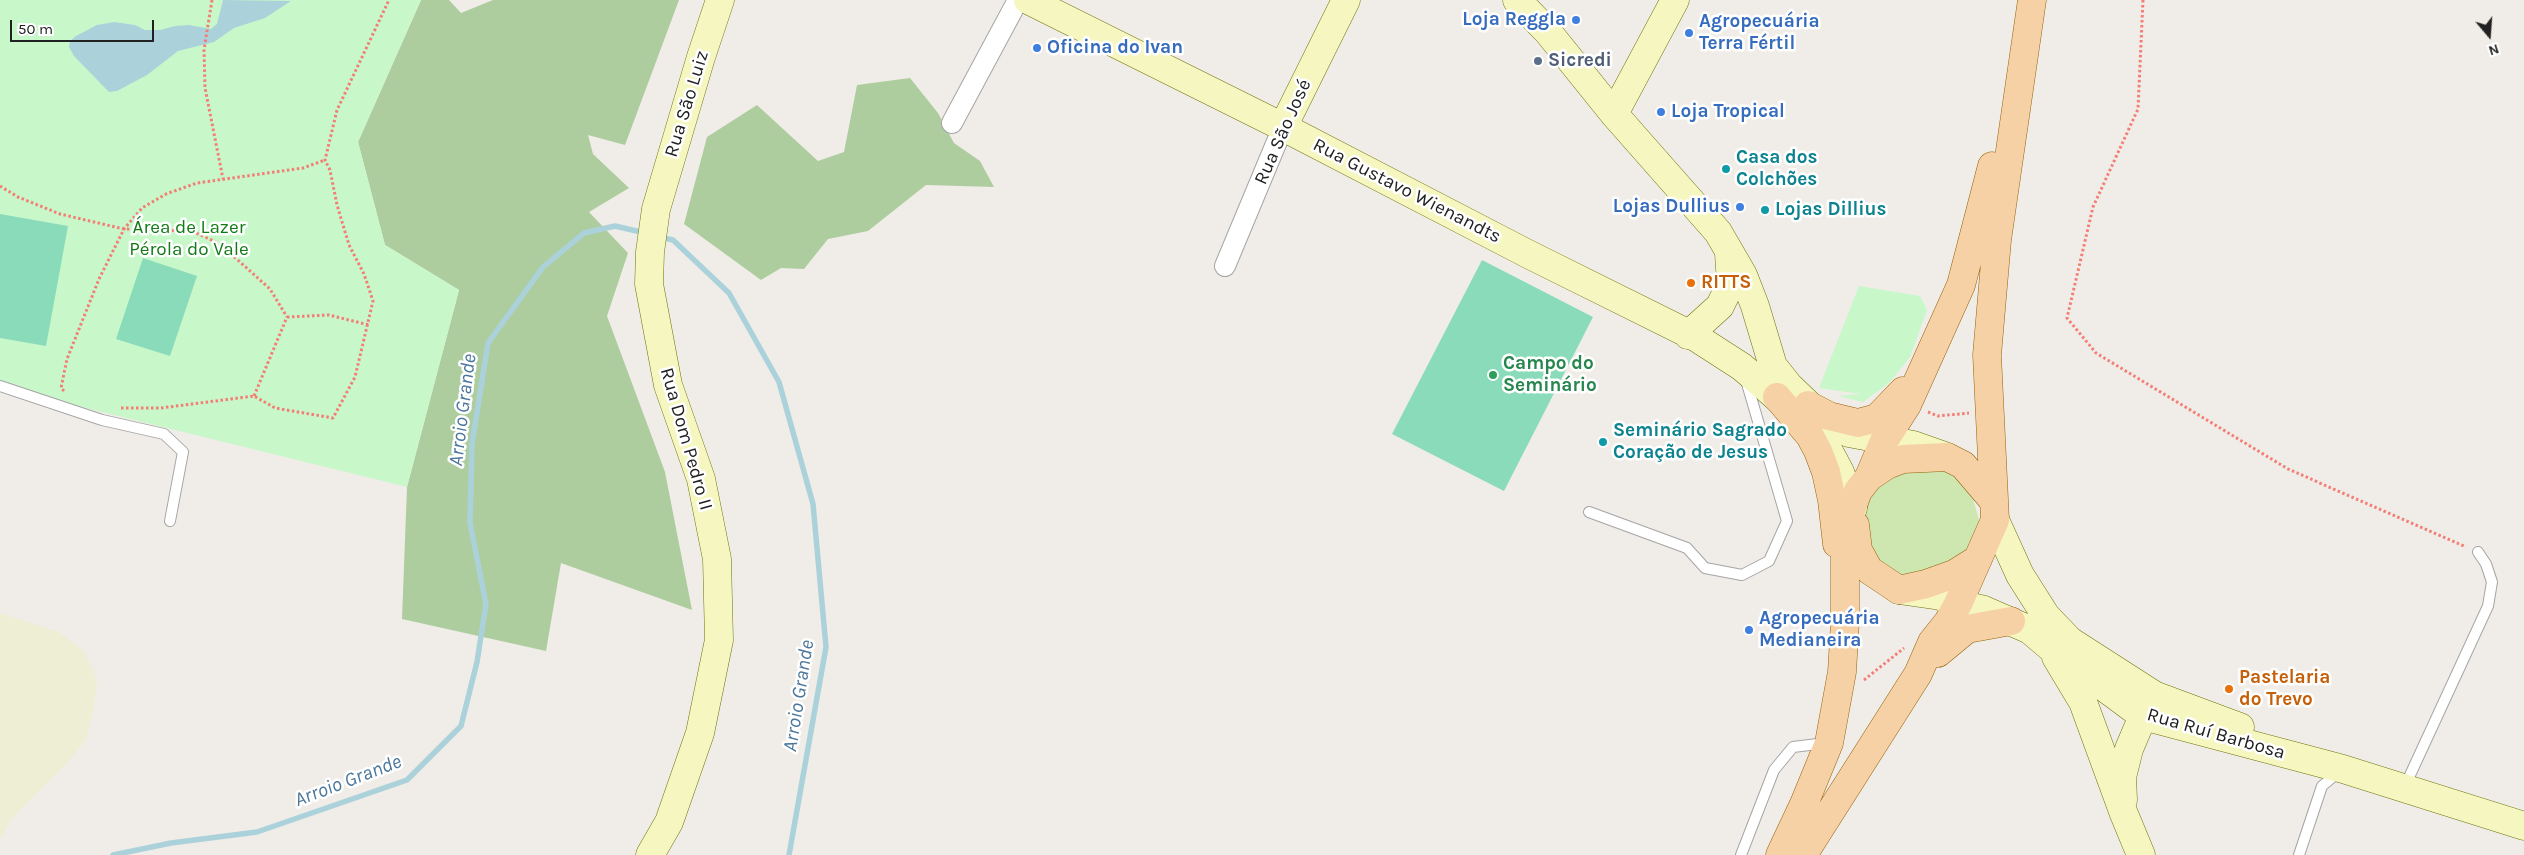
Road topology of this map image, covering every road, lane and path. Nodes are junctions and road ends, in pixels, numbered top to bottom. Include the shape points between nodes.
1 (212, 0) edge
2 (389, 0) edge
3 (720, 0) edge
4 (1018, 0) edge
5 (1028, 0) edge
6 (1346, 0) edge
7 (1517, 0) edge
8 (1675, 0) edge
9 (2032, 0) edge
10 (2143, 0) edge
11 (2026, 36) junction
12 (1614, 114) junction
13 (952, 123) dead end
14 (1283, 127) junction
15 (325, 160) junction
16 (223, 179) junction
17 (0, 186) edge
18 (124, 229) junction
19 (1728, 249) junction
20 (650, 252) joint
21 (1225, 266) dead end
22 (287, 317) junction
23 (368, 325) junction
24 (1688, 335) junction
25 (1930, 356) junction
26 (1742, 367) junction
27 (0, 386) edge
28 (1783, 392) junction
29 (67, 394) dead end
30 (254, 396) junction
31 (1808, 405) junction
32 (1907, 405) junction
33 (120, 408) dead end
34 (1992, 411) junction
35 (1884, 441) junction
36 (1947, 457) junction
37 (1868, 476) junction
38 (1853, 508) junction
39 (1994, 510) junction
40 (1589, 512) dead end
41 (170, 521) dead end
42 (2478, 552) joint
43 (1978, 559) junction
44 (1899, 590) junction
45 (1958, 604) junction
46 (2011, 621) junction
47 (1845, 622) junction
48 (2061, 640) junction
49 (1932, 642) junction
50 (1918, 674) junction
51 (1839, 684) junction
52 (2143, 716) junction
53 (1829, 743) junction
54 (2343, 769) junction
55 (2404, 788) junction
56 (2124, 814) junction
57 (2524, 826) edge
58 (650, 855) edge
59 (1741, 855) edge
60 (1780, 855) edge
61 (1803, 855) edge
62 (2141, 855) edge
63 (2299, 855) edge

1 - 16 path via 204,50 205,88
2 - 15 path via 337,110
3 - 20 main road, Rua São Luiz via 656,210
4 - 13 street
5 - 14 main road, Rua Gustavo Wienandts
6 - 14 main road, Rua São José
7 - 12 main road via 1548,32
8 - 12 main road
9 - 11 main road
10 - 42 path via 2138,109 2092,206 2068,318 2096,353 2288,468
11 - 25 main road via 1961,285
11 - 34 main road via 1996,249 1987,355
12 - 19 main road via 1718,232
14 - 21 street, Rua São José
14 - 24 main road, Rua Gustavo Wienandts
15 - 16 path via 303,168
15 - 23 path via 349,245 373,300
16 - 18 path via 197,182 166,194 142,208
17 - 18 path via 60,214
18 - 22 path via 192,231 220,244 270,290
18 - 29 path via 99,279 67,359 61,388
19 - 24 main road via 1731,283 1720,306
19 - 28 main road via 1743,274
20 - 58 main road, Rua Dom Pedro II via 649,284 668,385 701,479 717,559 719,640 700,733 668,822
22 - 23 path via 329,315
22 - 30 path
23 - 30 path via 355,377 333,418 275,408
24 - 26 main road, Rua Gustavo Wienandts
25 - 31 main road via 1897,399 1876,418 1858,423 1829,416
25 - 32 main road
26 - 28 main road, Rua Gustavo Wienandts
26 - 40 lane via 1787,521 1769,561 1742,575 1705,568 1687,548
27 - 41 lane via 102,420 164,434 184,452
28 - 31 main road
28 - 38 main road via 1828,447
28 - 47 main road via 1810,436 1826,472
30 - 33 path via 161,408
31 - 35 main road via 1831,424 1849,433
32 - 34 path via 1938,416
32 - 35 main road
34 - 39 main road
35 - 36 main road via 1913,445
35 - 37 main road
36 - 37 main road via 1904,460
36 - 39 main road via 1963,465
37 - 38 main road via 1858,491
38 - 44 main road via 1858,550 1869,570
38 - 47 main road via 1845,527
39 - 43 main road
39 - 48 main road via 2020,575
42 - 55 lane via 2492,582 2488,606
43 - 44 main road via 1954,574
43 - 45 main road
44 - 45 main road via 1941,596
45 - 46 main road
45 - 49 main road
46 - 48 main road
46 - 50 main road via 1967,629 1945,644
47 - 51 main road
48 - 52 main road via 2134,697
48 - 54 main road, Rua Ruí Barbosa via 2154,695
48 - 56 main road
49 - 50 main road
49 - 51 path via 1916,638 1866,680
50 - 61 main road
51 - 53 main road
52 - 54 main road, Rua Ruí Barbosa
52 - 56 main road via 2122,777
53 - 59 lane via 1792,747 1774,770
53 - 60 main road
54 - 55 main road, Rua Ruí Barbosa
54 - 63 lane via 2322,786
55 - 57 main road, Rua Ruí Barbosa
56 - 62 main road

